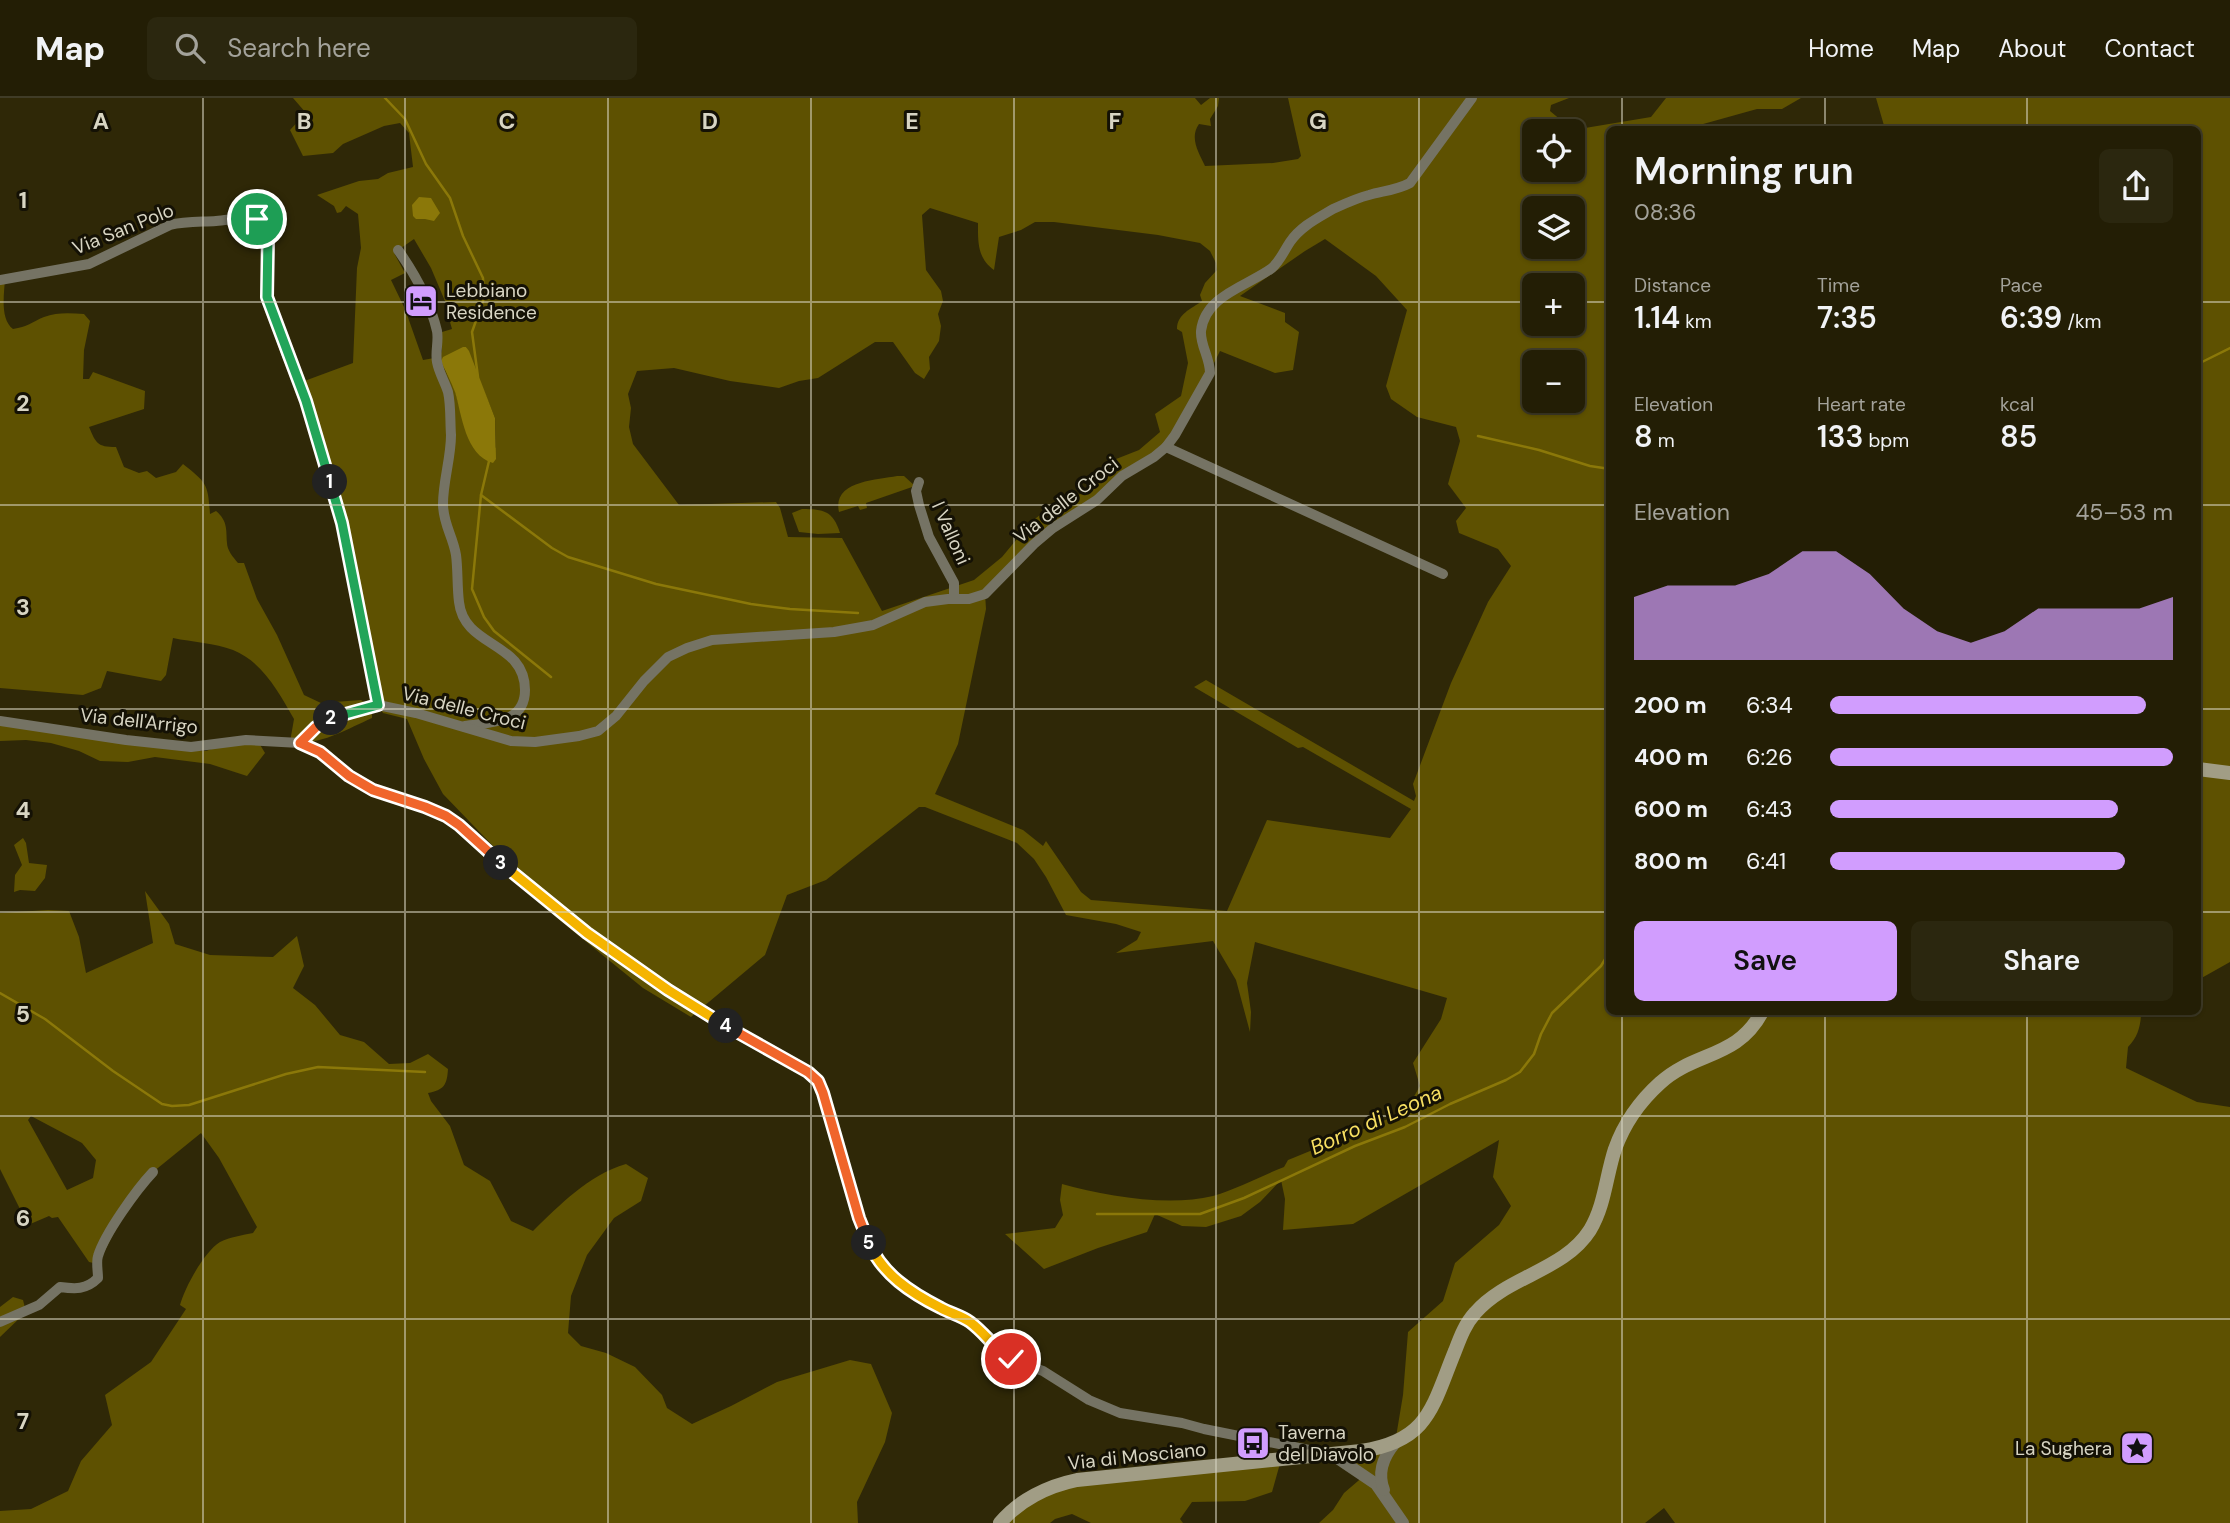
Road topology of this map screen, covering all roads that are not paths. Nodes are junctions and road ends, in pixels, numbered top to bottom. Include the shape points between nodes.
1 (1472, 98) edge
2 (398, 250) dead end
3 (0, 280) edge
4 (1166, 447) junction
5 (919, 482) dead end
6 (1443, 574) dead end
7 (954, 598) junction
8 (378, 705) junction
9 (0, 721) edge
10 (461, 726) junction
11 (300, 743) junction
12 (2201, 769) edge
13 (2230, 774) edge
14 (1760, 1015) edge
15 (153, 1172) dead end
16 (0, 1322) edge
17 (1395, 1443) junction
18 (1333, 1455) junction
19 (1387, 1497) junction
20 (1000, 1523) edge
21 (1403, 1523) edge

1 - 4 street, Via delle Croci via 1410,183 1367,195 1312,221 1273,267 1216,303 1201,331 1210,373
2 - 10 street via 418,278 437,332 437,363 448,393 451,438 443,503 456,552 459,606 471,629 522,668 525,690 518,713 508,720
3 - 8 street, Via San Polo via 89,264 182,222 257,219 268,237 267,297 306,401 342,523
4 - 6 street
4 - 7 street, Via delle Croci via 1052,528 985,594
5 - 7 street, I Valloni via 919,505 929,537 954,583
7 - 10 street, Via delle Croci via 925,602 873,625 712,640 687,648 668,657 598,731 579,736 535,743 511,741
8 - 10 street, Via delle Croci
8 - 11 street, Via delle Croci via 333,717
9 - 11 street, Via dell'Arrigo via 191,747 246,740
11 - 18 street, Via dell'Arrigo via 373,790 446,816 607,947 709,1017 808,1072 823,1093 859,1218 884,1268 918,1295 968,1320 1003,1354 1120,1413
12 - 13 main road
14 - 17 main road via 1742,1038 1684,1066 1639,1105 1615,1149 1590,1230 1552,1264 1499,1290 1473,1315 1433,1408 1408,1436
15 - 16 street via 136,1190 110,1233 98,1256 97,1278 90,1286 60,1287 39,1305
17 - 18 main road, Via di Mosciano
17 - 19 street via 1381,1473
18 - 19 street via 1365,1475
18 - 20 main road, Via di Mosciano via 1058,1484 1028,1499
19 - 21 street

